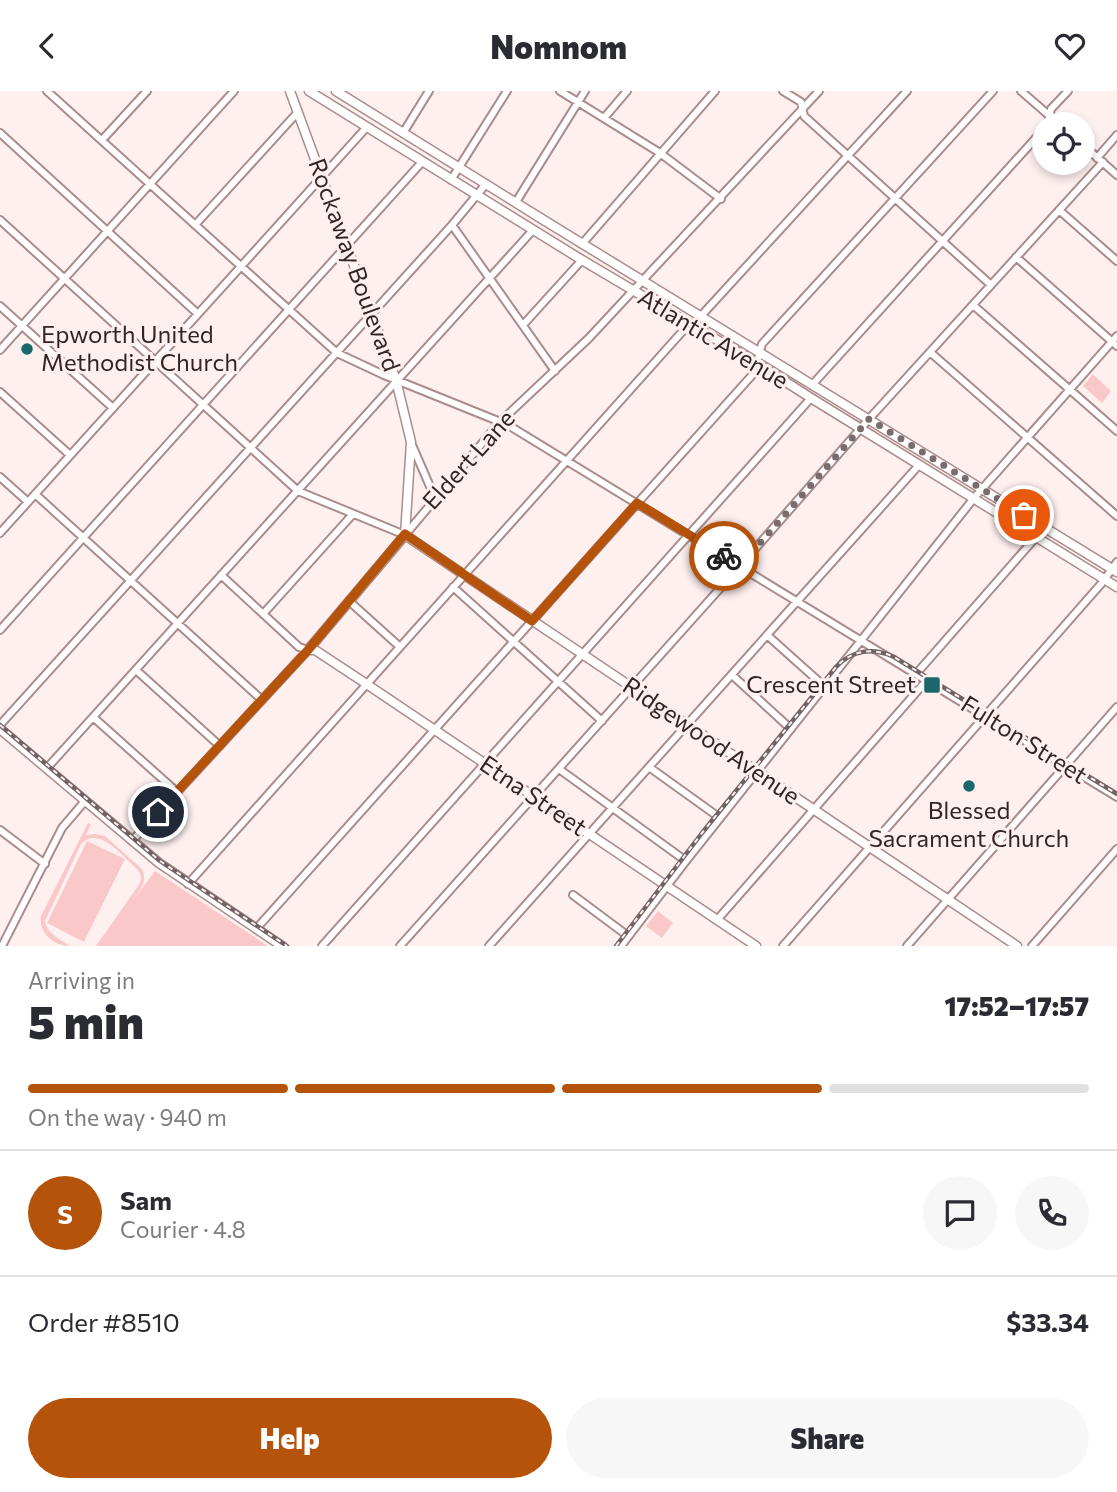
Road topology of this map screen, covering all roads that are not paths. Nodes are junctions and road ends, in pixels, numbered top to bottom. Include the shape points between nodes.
1 (47, 91) edge
2 (60, 91) edge
3 (147, 91) edge
4 (234, 91) edge
5 (290, 91) edge
6 (309, 91) edge
7 (336, 91) edge
8 (429, 91) edge
9 (507, 91) edge
10 (561, 91) edge
11 (585, 91) edge
12 (627, 91) edge
13 (715, 91) edge
14 (783, 91) edge
15 (819, 91) edge
16 (907, 91) edge
17 (993, 91) edge
18 (1021, 91) edge
19 (1068, 91) edge
20 (349, 94) edge
21 (54, 98) junction
22 (578, 102) junction
23 (803, 109) junction
24 (298, 112) junction
25 (1045, 112) edge
26 (1051, 112) edge
27 (604, 118) junction
28 (366, 128) junction
29 (0, 133) edge
30 (403, 133) junction
31 (1117, 135) edge
32 (102, 141) junction
33 (1032, 142) edge
34 (660, 153) junction
35 (848, 155) junction
36 (1095, 156) edge
37 (1100, 160) junction
38 (422, 162) junction
39 (460, 168) junction
40 (1117, 175) edge
41 (321, 178) junction
42 (451, 180) junction
43 (150, 184) junction
44 (486, 184) junction
45 (478, 195) junction
46 (895, 198) junction
47 (721, 199) junction
48 (516, 202) junction
49 (1059, 210) junction
50 (0, 220) edge
51 (195, 225) junction
52 (452, 225) junction
53 (533, 230) junction
54 (107, 231) junction
55 (943, 241) junction
56 (582, 244) junction
57 (347, 247) junction
58 (1016, 257) junction
59 (582, 260) junction
60 (1117, 261) edge
61 (241, 267) junction
62 (65, 278) junction
63 (490, 279) junction
64 (643, 282) junction
65 (991, 285) junction
66 (635, 291) junction
67 (973, 305) junction
68 (0, 306) edge
69 (289, 310) junction
70 (198, 314) junction
71 (371, 314) junction
72 (700, 317) junction
73 (689, 324) junction
74 (22, 325) junction
75 (523, 325) junction
76 (1115, 341) edge
77 (0, 350) edge
78 (760, 352) junction
79 (930, 352) junction
80 (337, 353) junction
81 (156, 361) junction
82 (756, 363) junction
83 (555, 371) junction
84 (396, 380) junction
85 (812, 385) junction
86 (1070, 389) junction
87 (0, 392) edge
88 (811, 398) junction
89 (204, 405) junction
90 (113, 408) junction
91 (869, 419) junction
92 (500, 422) junction
93 (862, 429) junction
94 (1117, 431) edge
95 (1027, 437) junction
96 (411, 442) junction
97 (251, 448) junction
98 (70, 455) junction
99 (567, 460) junction
100 (919, 465) junction
101 (0, 477) edge
102 (982, 489) junction
103 (298, 491) junction
104 (36, 494) junction
105 (435, 498) junction
106 (974, 498) junction
107 (28, 502) junction
108 (637, 503) junction
109 (353, 514) junction
110 (1117, 516) edge
111 (0, 533) edge
112 (405, 534) junction
113 (689, 535) junction
114 (1037, 536) junction
115 (83, 538) junction
116 (1117, 562) edge
117 (740, 566) junction
118 (1114, 571) edge
119 (221, 575) junction
120 (464, 575) junction
121 (1105, 579) junction
122 (130, 581) junction
123 (453, 587) junction
124 (1117, 587) edge
125 (349, 601) junction
126 (797, 601) junction
127 (263, 614) junction
128 (532, 621) junction
129 (177, 624) junction
130 (0, 629) edge
131 (767, 635) junction
132 (513, 641) junction
133 (862, 641) junction
134 (400, 647) junction
135 (308, 650) junction
136 (582, 655) junction
137 (136, 670) junction
138 (916, 674) junction
139 (732, 675) junction
140 (927, 680) junction
141 (558, 682) junction
142 (366, 684) junction
143 (825, 687) junction
144 (632, 688) junction
145 (262, 700) junction
146 (1117, 707) edge
147 (985, 716) junction
148 (93, 717) junction
149 (602, 721) junction
150 (687, 725) junction
151 (0, 727) edge
152 (791, 729) junction
153 (434, 730) junction
154 (220, 746) junction
155 (485, 764) junction
156 (1066, 766) junction
157 (649, 767) junction
158 (47, 768) junction
159 (559, 769) junction
160 (757, 772) junction
161 (177, 792) junction
162 (534, 797) junction
163 (1117, 797) edge
164 (85, 801) junction
165 (613, 808) junction
166 (814, 810) junction
167 (720, 818) junction
168 (0, 829) edge
169 (589, 834) junction
170 (132, 841) junction
171 (870, 848) junction
172 (1117, 849) edge
173 (686, 860) junction
174 (45, 864) junction
175 (188, 884) junction
176 (666, 886) junction
177 (573, 895) dead end
178 (948, 900) junction
179 (717, 920) junction
180 (256, 929) junction
181 (628, 936) junction
182 (2, 946) edge
183 (282, 946) edge
184 (322, 946) edge
185 (400, 946) edge
186 (489, 946) edge
187 (622, 946) edge
188 (756, 946) edge
189 (783, 946) edge
190 (907, 946) edge
191 (1017, 946) edge
192 (1031, 946) edge

1 - 21 street, Fulton Street
2 - 21 street
3 - 32 street
4 - 43 street
5 - 24 main road, Rockaway Boulevard
6 - 28 main road, Atlantic Avenue
7 - 20 main road, Atlantic Avenue
8 - 30 street
9 - 39 street
10 - 22 street
11 - 22 street
12 - 27 street
13 - 34 street
14 - 23 street via 801,102
15 - 23 street, Eldert Lane
16 - 35 street
17 - 46 street
18 - 25 street
19 - 26 street
20 - 30 main road, Atlantic Avenue
21 - 32 street, Fulton Street
22 - 27 street
22 - 48 street
23 - 35 street
23 - 47 street, Eldert Lane
24 - 41 main road, Rockaway Boulevard
24 - 51 street
27 - 34 street
28 - 38 main road, Atlantic Avenue
28 - 41 street
29 - 54 street
30 - 39 main road, Atlantic Avenue
31 - 37 street
32 - 43 street, Fulton Street
33 - 55 street
34 - 47 street
34 - 56 street
35 - 46 street
35 - 72 street
36 - 37 street
37 - 40 street
37 - 49 street
38 - 42 main road, Atlantic Avenue
38 - 57 street
39 - 42 street
39 - 44 main road, Atlantic Avenue
41 - 57 main road, Rockaway Boulevard
41 - 61 street
42 - 45 main road, Atlantic Avenue
43 - 51 street, Fulton Street
43 - 54 street
44 - 45 street
44 - 48 main road, Atlantic Avenue
45 - 52 street
45 - 53 main road, Atlantic Avenue
46 - 55 street
46 - 78 street via 762,344
47 - 64 street, Eldert Lane
48 - 56 main road, Atlantic Avenue
49 - 58 street
49 - 60 street
50 - 62 street
51 - 61 street, Fulton Street
52 - 63 street
52 - 71 street
53 - 59 main road, Atlantic Avenue
53 - 63 street
54 - 62 street
54 - 70 street
55 - 65 street
55 - 85 street
56 - 64 main road, Atlantic Avenue
57 - 69 street
57 - 71 main road, Rockaway Boulevard
58 - 65 street
58 - 76 street
59 - 66 main road, Atlantic Avenue
59 - 75 street
61 - 69 street, Fulton Street
61 - 70 street
62 - 74 street
62 - 81 street
63 - 75 street
63 - 84 street
64 - 66 street, Eldert Lane
64 - 72 main road, Atlantic Avenue
65 - 67 street
66 - 73 main road, Atlantic Avenue
66 - 83 street, Eldert Lane
67 - 79 street
67 - 86 street
68 - 74 street
69 - 80 street, Fulton Street
69 - 89 street
70 - 81 street
71 - 80 street
71 - 84 main road, Rockaway Boulevard
72 - 78 main road, Atlantic Avenue
73 - 82 main road, Atlantic Avenue
73 - 99 street
74 - 77 street
74 - 90 street
75 - 83 street
76 - 86 street
78 - 82 street
78 - 85 main road, Atlantic Avenue
79 - 91 street
79 - 95 street
80 - 84 street, Fulton Street
80 - 97 street
81 - 89 street
81 - 90 street
82 - 88 main road, Atlantic Avenue
82 - 108 street via 754,373
83 - 92 street, Eldert Lane
84 - 92 street, Fulton Street
84 - 96 main road, Rockaway Boulevard
84 - 103 street
85 - 91 main road, Atlantic Avenue
86 - 94 street
86 - 95 street
87 - 98 street
88 - 93 main road, Atlantic Avenue
88 - 113 street
89 - 97 street
89 - 115 street
90 - 98 street
91 - 93 street
91 - 102 main road, Atlantic Avenue
92 - 99 street, Fulton Street
92 - 105 street, Eldert Lane
93 - 100 main road, Atlantic Avenue
93 - 117 street
95 - 102 street
95 - 110 street
96 - 105 street, Rockaway Boulevard
96 - 112 main road, Rockaway Boulevard
97 - 103 street
97 - 122 street
98 - 104 street
99 - 108 street, Fulton Street
99 - 120 street
100 - 106 main road, Atlantic Avenue
100 - 126 street
101 - 107 street
102 - 106 street
102 - 118 main road, Atlantic Avenue
103 - 109 street
103 - 119 street
104 - 107 street
104 - 115 street
105 - 112 street, Eldert Lane
106 - 114 main road, Atlantic Avenue
106 - 133 street
107 - 111 street
108 - 113 street, Fulton Street
108 - 128 street
109 - 112 street
109 - 127 street
112 - 120 main road, Ridgewood Avenue
112 - 125 main road, Eldert Lane
113 - 117 street, Fulton Street
113 - 136 street
114 - 121 main road, Atlantic Avenue
114 - 138 street
115 - 122 street
115 - 130 street
116 - 118 street
117 - 126 street, Fulton Street
117 - 144 street
118 - 121 street
119 - 127 street
119 - 129 street
120 - 123 street
120 - 128 main road, Ridgewood Avenue
121 - 124 main road, Atlantic Avenue
121 - 147 street
122 - 129 street
122 - 151 street
123 - 132 street
123 - 134 street
125 - 134 street
125 - 135 main road, Eldert Lane
126 - 131 street
126 - 133 street, Fulton Street
127 - 135 street
128 - 132 street
128 - 136 main road, Ridgewood Avenue
129 - 137 street
129 - 145 street
131 - 139 street
131 - 143 street
132 - 141 street
132 - 153 street
133 - 138 street, Fulton Street
133 - 143 street
134 - 142 street
135 - 142 main road, Etna Street via 315,650
135 - 145 street, Eldert Lane
136 - 141 street
136 - 144 main road, Ridgewood Avenue
137 - 148 street
137 - 154 street
138 - 140 street, Fulton Street
139 - 150 street
139 - 152 street
140 - 147 street, Fulton Street
140 - 166 street
141 - 149 street
141 - 155 street
142 - 153 main road, Etna Street
142 - 175 street
143 - 152 street
144 - 149 street
144 - 150 main road, Ridgewood Avenue
145 - 154 street, Eldert Lane
146 - 156 street
147 - 156 street, Fulton Street
147 - 171 street
148 - 158 street
148 - 161 street
149 - 159 street
150 - 157 street
150 - 160 main road, Ridgewood Avenue
151 - 158 main road
152 - 160 street
153 - 155 main road, Etna Street
153 - 180 street
154 - 161 street, Eldert Lane
155 - 162 main road, Etna Street
155 - 184 street
156 - 163 street, Fulton Street
156 - 178 street
157 - 165 street
157 - 167 street
158 - 164 main road
159 - 162 street
159 - 165 street
160 - 166 main road, Ridgewood Avenue
160 - 167 street
161 - 170 street, Eldert Lane
162 - 169 main road, Etna Street
162 - 185 street
164 - 170 main road
164 - 174 street via 61,828
165 - 169 street
165 - 173 street
166 - 171 main road, Ridgewood Avenue
166 - 179 street
167 - 173 street
168 - 174 street
169 - 176 main road, Etna Street
169 - 186 street
170 - 175 main road
171 - 178 main road, Ridgewood Avenue
171 - 189 street
172 - 192 street
173 - 176 street
174 - 182 street
175 - 180 main road
176 - 179 main road, Etna Street
176 - 181 street
177 - 181 street
178 - 190 street
178 - 191 main road, Ridgewood Avenue
179 - 188 main road, Etna Street
180 - 183 main road
181 - 187 street

